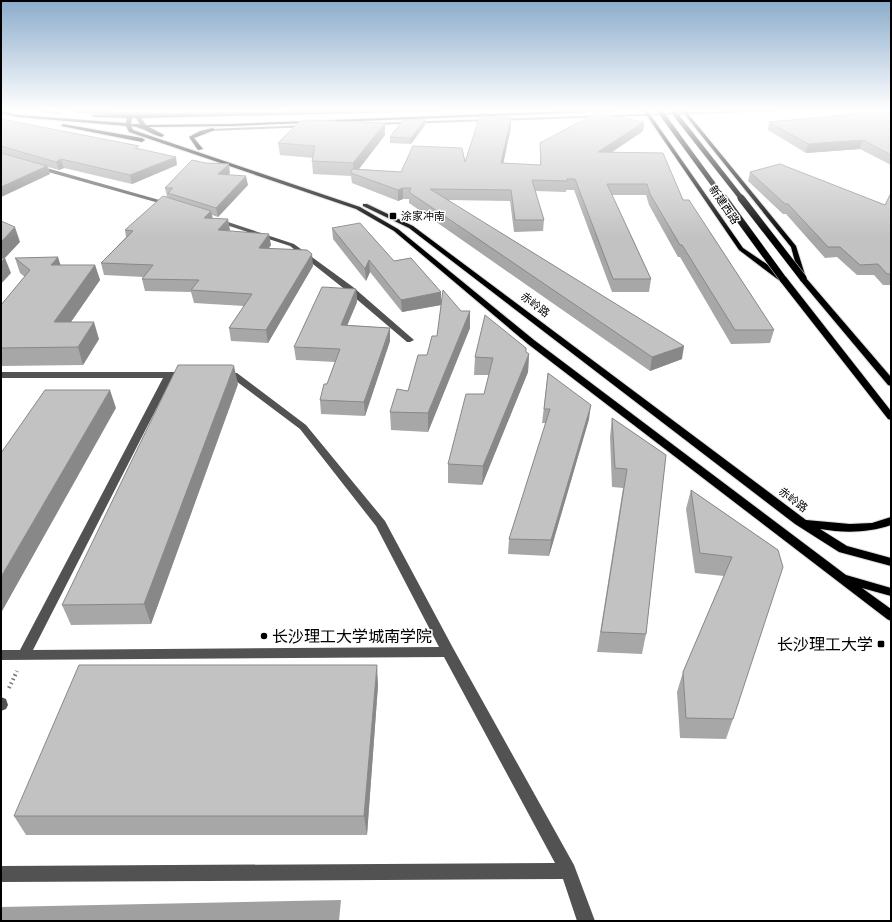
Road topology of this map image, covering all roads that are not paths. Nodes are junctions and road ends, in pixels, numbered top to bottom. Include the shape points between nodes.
1 (193, 153) edge
2 (215, 153) edge
3 (675, 153) edge
4 (691, 153) edge
5 (706, 153) edge
6 (718, 153) edge
7 (32, 166) edge
8 (178, 207) edge
9 (208, 217) edge
10 (803, 278) junction
11 (783, 279) junction
12 (410, 340) dead end
13 (1, 375) edge
14 (169, 375) junction
15 (198, 375) edge
16 (212, 375) edge
17 (891, 383) edge
18 (891, 418) edge
19 (800, 521) junction
20 (891, 521) edge
21 (891, 562) edge
22 (842, 578) junction
23 (891, 592) edge
24 (891, 616) edge
25 (448, 652) junction
26 (1, 655) edge
27 (24, 655) junction
28 (568, 871) junction
29 (1, 874) edge
30 (586, 921) edge

1 - 22 main road via 358,208 396,230 531,342
2 - 19 main road, 赤岭路 via 357,201 411,228
3 - 11 main road, 新建西路 via 741,249
4 - 11 main road, 新建西路, bridge
5 - 10 main road, 新建西路, bridge
6 - 10 main road, 新建西路 via 794,248
7 - 8 street
9 - 12 street via 292,245 350,288
10 - 17 main road, 新建西路
11 - 18 main road, 新建西路
13 - 14 street
14 - 15 street
14 - 27 street
16 - 25 street via 234,375 303,427 381,524
19 - 20 main road via 827,528 878,527
19 - 21 main road, 赤岭路 via 843,549
22 - 23 main road
22 - 24 main road
25 - 27 street
25 - 28 street
26 - 27 street
28 - 29 street
28 - 30 street

